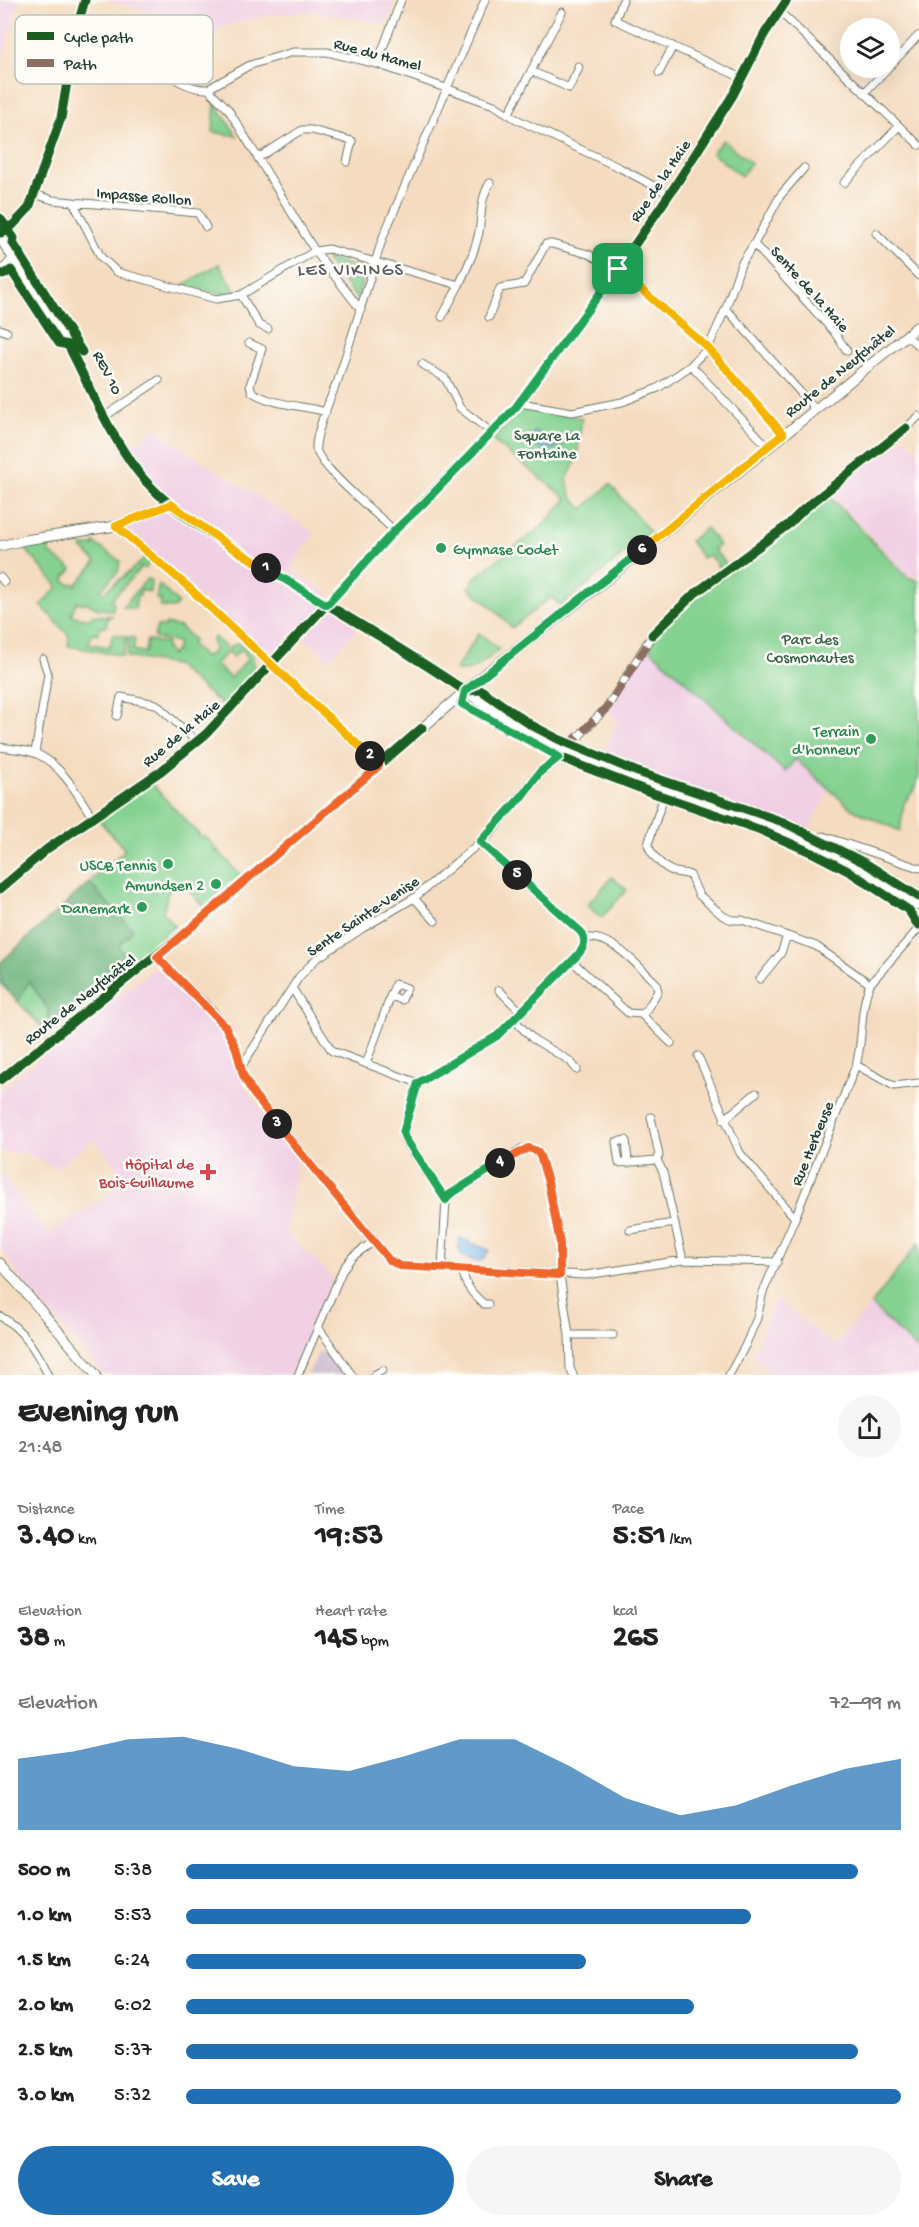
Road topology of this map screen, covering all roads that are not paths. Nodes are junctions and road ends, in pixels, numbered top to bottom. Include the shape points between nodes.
1 (84, 0) edge
2 (401, 0) edge
3 (485, 0) edge
4 (623, 0) edge
5 (787, 0) edge
6 (562, 12) dead end
7 (779, 12) junction
8 (80, 15) edge
9 (918, 36) edge
10 (673, 46) junction
11 (900, 55) edge
12 (377, 64) junction
13 (578, 66) dead end
14 (531, 71) junction
15 (659, 73) dead end
16 (742, 78) junction
17 (878, 78) edge
18 (67, 84) edge
19 (185, 84) edge
20 (208, 89) junction
21 (448, 89) junction
22 (864, 93) junction
23 (509, 114) junction
24 (899, 126) junction
25 (919, 145) edge
26 (258, 158) junction
27 (347, 162) dead end
28 (804, 168) dead end
29 (490, 183) dead end
30 (844, 183) dead end
31 (669, 194) junction
32 (32, 199) junction
33 (73, 202) junction
34 (206, 227) dead end
35 (876, 233) dead end
36 (0, 236) edge
37 (754, 244) junction
38 (315, 251) junction
39 (13, 258) junction
40 (375, 262) junction
41 (618, 269) junction
42 (0, 272) edge
43 (919, 276) edge
44 (459, 285) junction
45 (241, 295) junction
46 (361, 310) junction
47 (730, 314) dead end
48 (442, 317) dead end
49 (489, 317) dead end
50 (919, 325) edge
51 (268, 328) dead end
52 (906, 336) junction
53 (249, 343) dead end
54 (919, 346) edge
55 (708, 348) junction
56 (848, 351) dead end
57 (422, 364) dead end
58 (691, 365) junction
59 (159, 380) dead end
60 (520, 401) junction
61 (815, 409) junction
62 (326, 412) junction
63 (919, 416) edge
64 (104, 417) junction
65 (906, 428) dead end
66 (491, 432) junction
67 (783, 434) junction
68 (768, 447) junction
69 (171, 504) junction
70 (116, 526) junction
71 (394, 531) junction
72 (0, 546) edge
73 (327, 605) junction
74 (652, 635) dead end
75 (43, 659) dead end
76 (270, 664) junction
77 (452, 682) joint
78 (465, 691) junction
79 (117, 716) dead end
80 (197, 742) junction
81 (0, 747) edge
82 (565, 750) junction
83 (35, 753) junction
84 (379, 766) junction
85 (666, 790) junction
86 (92, 817) junction
87 (822, 836) dead end
88 (480, 842) junction
89 (919, 868) edge
90 (0, 889) edge
91 (414, 898) junction
92 (919, 906) edge
93 (435, 921) dead end
94 (919, 928) edge
95 (787, 936) junction
96 (585, 938) junction
97 (157, 957) junction
98 (572, 961) junction
99 (760, 979) dead end
100 (870, 984) junction
101 (292, 988) junction
102 (499, 990) dead end
103 (390, 996) dead end
104 (521, 1012) junction
105 (641, 1014) junction
106 (514, 1020) junction
107 (671, 1043) dead end
108 (698, 1056) dead end
109 (366, 1064) junction
110 (856, 1065) junction
111 (241, 1067) junction
112 (577, 1070) dead end
113 (0, 1080) edge
114 (418, 1083) junction
115 (919, 1083) edge
116 (756, 1093) dead end
117 (651, 1117) dead end
118 (724, 1120) junction
119 (657, 1160) junction
120 (628, 1163) dead end
121 (446, 1200) junction
122 (795, 1218) junction
123 (674, 1223) junction
124 (630, 1230) dead end
125 (374, 1241) junction
126 (683, 1260) junction
127 (777, 1262) junction
128 (0, 1263) edge
129 (442, 1268) junction
130 (462, 1269) junction
131 (560, 1275) junction
132 (488, 1304) dead end
133 (0, 1316) edge
134 (318, 1327) junction
135 (569, 1335) junction
136 (613, 1335) dead end
137 (383, 1370) dead end
138 (48, 1375) edge
139 (96, 1375) edge
140 (298, 1375) edge
141 (352, 1375) edge
142 (374, 1375) edge
143 (573, 1375) edge
144 (729, 1375) edge

1 - 8 main road
2 - 12 street
3 - 21 street
4 - 10 street via 615,20
5 - 7 street, Rue de la Haie
6 - 14 street
7 - 16 street, Rue de la Haie
7 - 22 street
9 - 11 street
10 - 15 street
10 - 16 street
12 - 20 street, Rue du Hamel via 327,52 293,52 244,67
12 - 21 street, Rue du Hamel
13 - 14 street via 569,88
14 - 23 street
16 - 31 street, Rue de la Haie
17 - 22 street
18 - 32 main road via 61,118
19 - 20 street
20 - 26 street via 228,109
21 - 23 street, Rue du Hamel
21 - 40 street
22 - 24 street
23 - 31 street, Rue du Hamel
24 - 25 street
24 - 30 street
26 - 27 street via 302,130 312,130 352,141
26 - 38 street
28 - 37 street via 780,196
29 - 44 street via 484,192 472,257
31 - 41 street, Rue de la Haie
32 - 33 street
32 - 36 main road via 26,212
33 - 34 street, Impasse Rollon via 198,213
33 - 45 street via 101,257 117,272 216,299
35 - 43 street
36 - 39 main road
37 - 55 street via 741,264
37 - 56 street, Sente de la Haie
38 - 40 street via 329,249
38 - 45 street
38 - 46 street
39 - 42 street
39 - 64 main road via 68,345
40 - 44 street
40 - 46 street
41 - 49 street via 588,254 549,243 524,284 500,288
41 - 55 street
41 - 60 street, Rue de la Haie
44 - 48 street
45 - 51 street via 259,325
46 - 62 street
47 - 61 street
50 - 52 main road, Route de Neufchâtel
52 - 54 street
52 - 61 main road, Route de Neufchâtel
53 - 62 street via 262,349 250,385 252,392 261,398
55 - 58 street
55 - 67 street
57 - 66 street via 445,378 460,408
58 - 60 street via 658,388 622,402 572,412
58 - 68 street
59 - 64 street
60 - 66 street, Rue de la Haie
61 - 67 main road, Route de Neufchâtel
62 - 71 street via 317,439 317,454
63 - 65 street
64 - 69 main road via 138,472
66 - 71 street, Rue de la Haie
67 - 68 main road, Route de Neufchâtel
68 - 78 main road, Route de Neufchâtel
69 - 70 main road
69 - 73 main road via 231,547
70 - 72 main road
70 - 76 street
71 - 73 street, Rue de la Haie
73 - 76 street, Rue de la Haie
73 - 77 street
74 - 82 street, Sente Sainte-Venise via 608,706
75 - 83 street via 48,674
76 - 80 street, Rue de la Haie
76 - 84 street
77 - 78 main road
78 - 82 main road via 520,728
78 - 84 main road, Route de Neufchâtel
79 - 80 street via 121,697 156,704
80 - 86 street, Rue de la Haie
81 - 83 street
82 - 85 main road
82 - 88 street, Sente Sainte-Venise via 540,772
83 - 86 street via 61,772
84 - 97 main road, Route de Neufchâtel
85 - 92 main road via 818,847
85 - 95 street via 648,844 650,850 671,870 690,875 699,895 723,916
86 - 90 street, Rue de la Haie
87 - 89 street
88 - 91 street, Sente Sainte-Venise
88 - 96 street
91 - 93 street
91 - 101 street, Sente Sainte-Venise via 316,959
94 - 100 street, Rue Herbeuse
95 - 99 street via 781,953
95 - 100 street via 816,946
96 - 98 street via 582,951
96 - 105 street via 617,947 656,983 658,991
97 - 111 street via 225,1026
97 - 113 main road, Route de Neufchâtel
98 - 104 street
98 - 105 street via 628,1013
100 - 110 street, Rue Herbeuse via 863,1005
101 - 109 street via 329,1048
101 - 111 street, Sente Sainte-Venise
102 - 104 street
103 - 109 street
104 - 106 street
105 - 107 street
106 - 112 street via 533,1039 570,1061
106 - 114 street via 497,1036
108 - 118 street
109 - 114 street
110 - 115 street via 894,1086
110 - 122 street, Rue Herbeuse
111 - 125 street via 264,1109
114 - 121 street via 403,1133
116 - 118 street
117 - 119 street
118 - 122 street via 740,1153
119 - 120 street
119 - 123 street
121 - 129 street
121 - 131 street via 521,1149 537,1151 548,1182 560,1243
122 - 127 street, Rue Herbeuse
123 - 124 street
123 - 126 street
125 - 129 street via 389,1260 400,1266
125 - 134 street via 343,1269
126 - 127 street
126 - 131 street via 586,1275
127 - 144 street, Rue Herbeuse via 757,1318
128 - 139 main road
129 - 130 street
130 - 131 street
130 - 132 street via 475,1296
131 - 135 street
133 - 138 street via 27,1339
134 - 140 street
134 - 141 street
135 - 136 street
135 - 143 street
137 - 142 street

